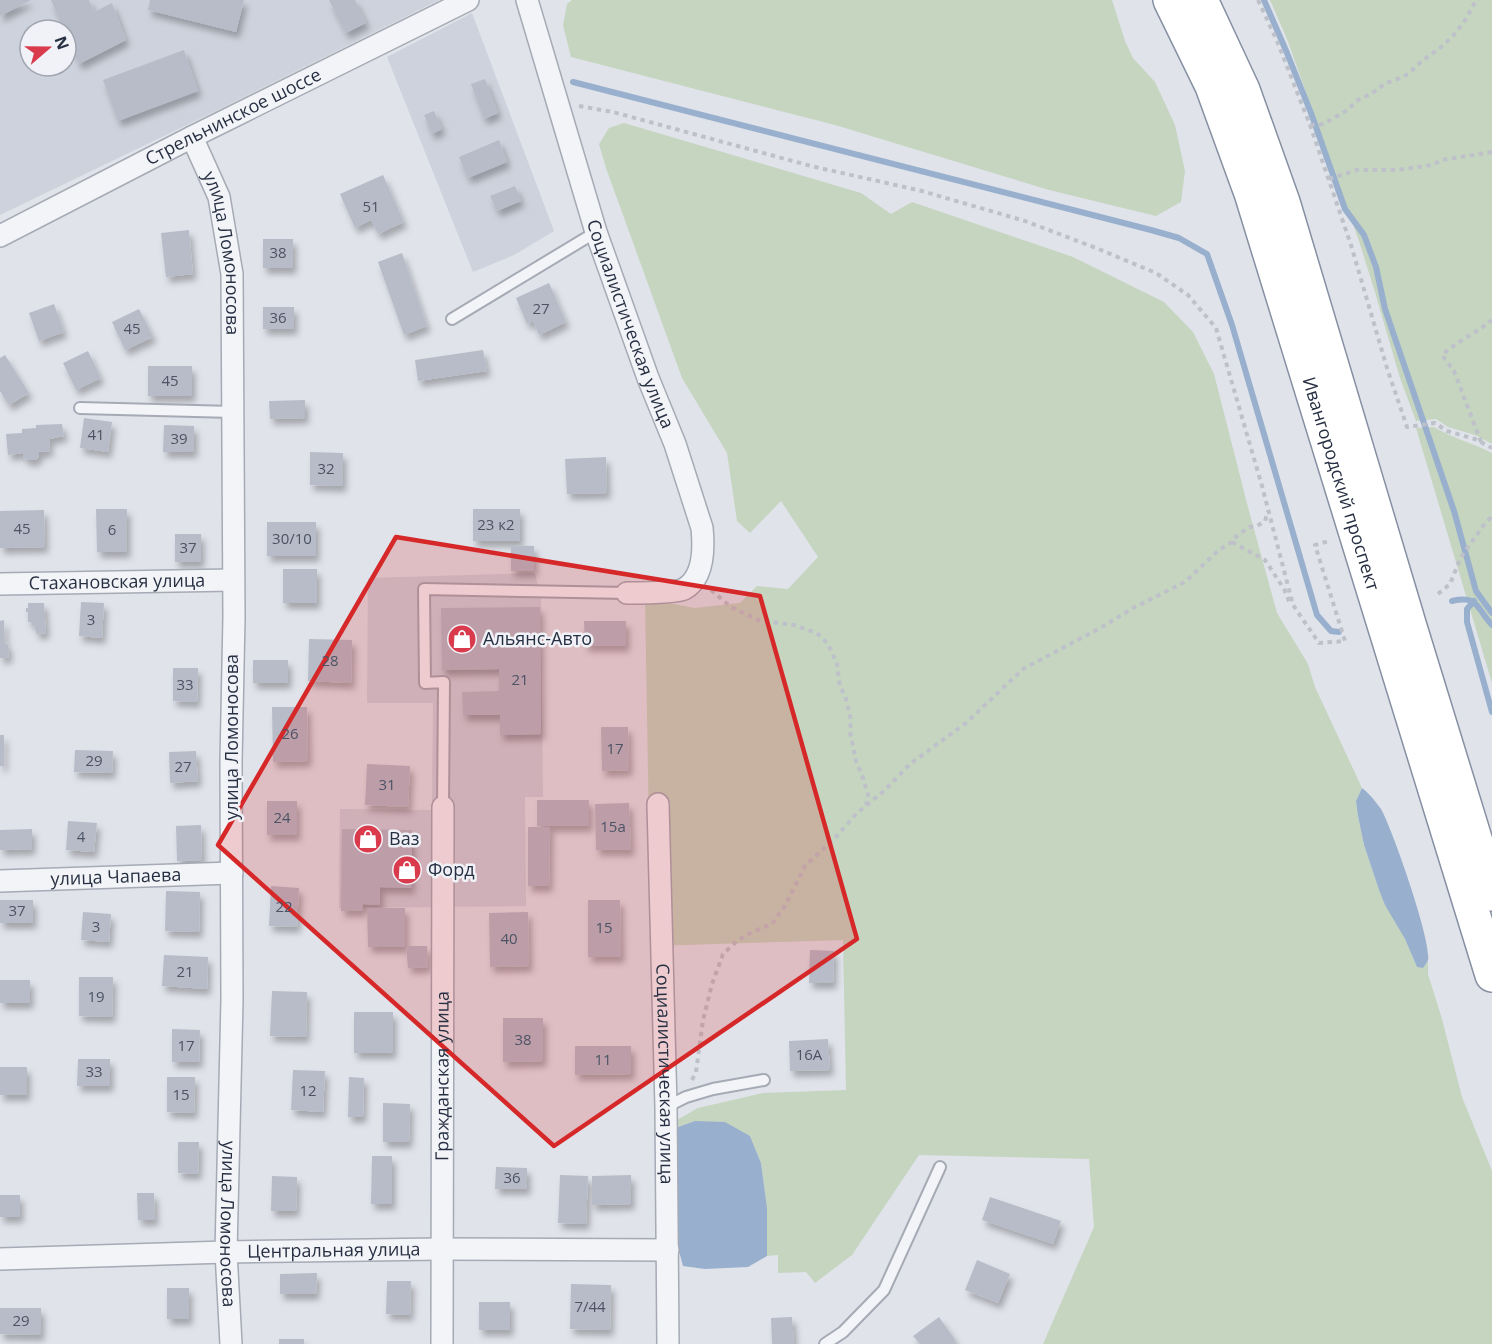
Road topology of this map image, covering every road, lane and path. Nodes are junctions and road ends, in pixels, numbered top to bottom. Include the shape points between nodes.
1 (468, 0) edge
2 (527, 0) edge
3 (1170, 0) edge
4 (1201, 0) edge
5 (1258, 0) edge
6 (1479, 0) edge
7 (558, 103) junction
8 (1314, 125) junction
9 (192, 137) junction
10 (1492, 153) edge
11 (1330, 178) junction
12 (596, 232) junction
13 (0, 236) edge
14 (452, 319) dead end
15 (1492, 320) edge
16 (80, 408) dead end
17 (233, 412) junction
18 (1481, 442) junction
19 (1492, 448) edge
20 (1268, 510) junction
21 (1492, 516) edge
22 (1329, 541) dead end
23 (1232, 542) junction
24 (696, 579) junction
25 (234, 580) junction
26 (0, 584) edge
27 (627, 593) joint
28 (1438, 594) dead end
29 (1293, 605) junction
30 (658, 804) dead end
31 (866, 806) junction
32 (443, 807) joint
33 (232, 873) junction
34 (0, 881) edge
35 (1492, 894) edge
36 (1492, 975) edge
37 (765, 1080) dead end
38 (686, 1097) junction
39 (666, 1107) junction
40 (940, 1167) dead end
41 (441, 1249) junction
42 (668, 1250) junction
43 (226, 1252) junction
44 (0, 1259) edge
45 (231, 1344) edge
46 (442, 1344) edge
47 (668, 1344) edge
48 (825, 1344) edge

1 - 9 street, Стрельнинское шоссе
2 - 7 street, Социалистическая улица
3 - 36 highway, Ивангородский проспект via 1212,86 1251,193
4 - 35 highway, Ивангородский проспект via 1243,90 1283,202
5 - 8 path
6 - 8 path via 1453,36 1408,74 1386,83 1323,124
7 - 12 street, Социалистическая улица
7 - 20 path via 612,112 811,166 922,191 1025,221 1156,273 1188,295 1216,328
8 - 11 path
9 - 13 street, Стрельнинское шоссе
9 - 17 street, улица Ломоносова via 219,197 232,274
10 - 11 path via 1397,170 1357,170
11 - 18 path via 1407,427 1435,423
12 - 14 lane
12 - 24 street, Социалистическая улица via 702,528 704,543
15 - 18 path via 1442,355 1454,371
16 - 17 lane
17 - 25 street, улица Ломоносова
18 - 19 path
20 - 23 path via 1265,521 1249,527
20 - 29 path
21 - 28 path via 1461,557 1450,584
22 - 29 path via 1315,545 1345,641 1319,643
23 - 29 path via 1265,560
23 - 31 path via 1185,582 1023,669 966,723 910,764
24 - 27 street via 682,591
24 - 31 path via 731,607 758,620 817,633 828,644 849,711 856,761 868,795
25 - 26 street, Стахановская улица
25 - 33 street, улица Ломоносова
27 - 32 lane via 424,588 425,683 444,682
30 - 39 street, Социалистическая улица
31 - 38 path via 805,866 772,924 737,940 723,954 703,1020 696,1072
32 - 41 street, Гражданская улица
33 - 34 street, улица Чапаева
33 - 43 street, улица Ломоносова
37 - 38 lane
38 - 39 lane
39 - 42 street, Социалистическая улица
40 - 48 lane via 884,1290 843,1332
41 - 42 street, Центральная улица
41 - 43 street, Центральная улица
41 - 46 street, Гражданская улица
42 - 47 street, Социалистическая улица
43 - 44 street, Центральная улица
43 - 45 street, улица Ломоносова

